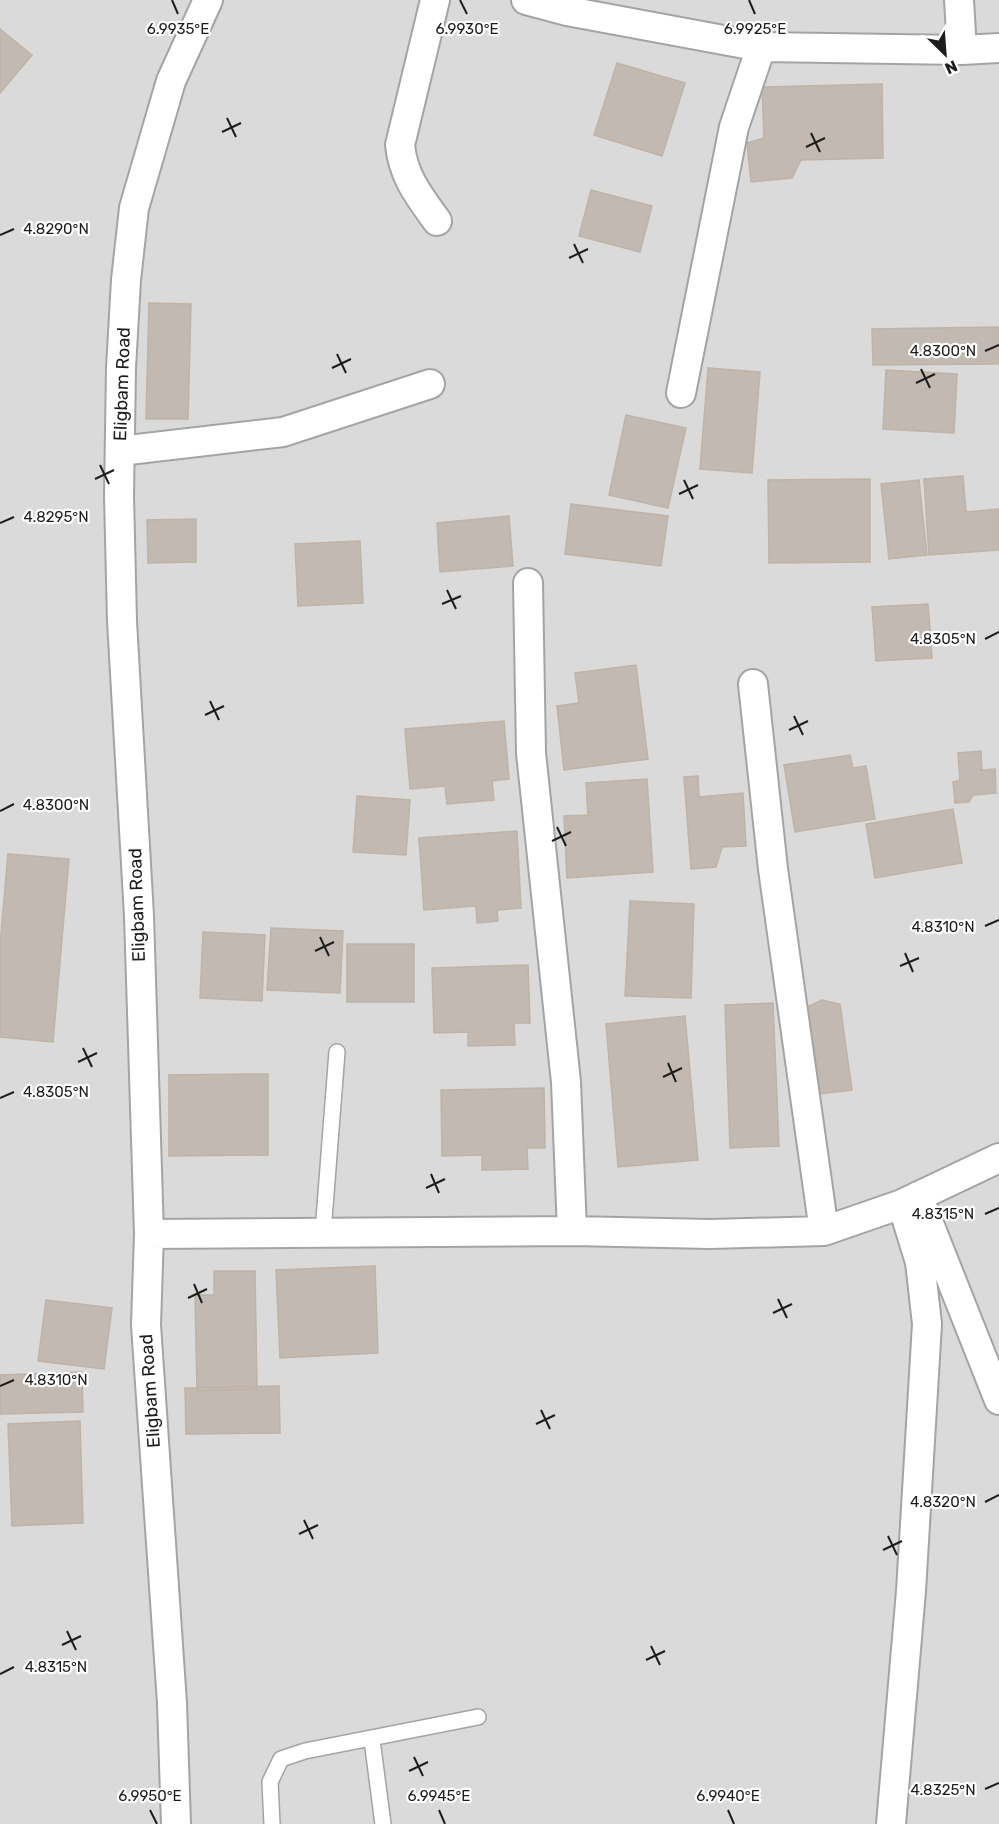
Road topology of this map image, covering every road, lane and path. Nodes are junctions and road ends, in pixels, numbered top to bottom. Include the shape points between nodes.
1 (208, 0) edge
2 (435, 0) edge
3 (526, 0) edge
4 (958, 0) edge
5 (760, 47) junction
6 (999, 48) edge
7 (962, 50) junction
8 (437, 221) dead end
9 (430, 384) dead end
10 (681, 393) dead end
11 (120, 451) junction
12 (528, 583) dead end
13 (753, 684) dead end
14 (337, 1052) dead end
15 (999, 1158) edge
16 (910, 1200) junction
17 (572, 1231) junction
18 (824, 1231) junction
19 (323, 1232) junction
20 (149, 1233) junction
21 (999, 1400) edge
22 (478, 1717) dead end
23 (372, 1740) junction
24 (176, 1824) edge
25 (272, 1824) edge
26 (383, 1824) edge
27 (891, 1824) edge

1 - 11 street, Eligbam Road via 171,81 134,208 121,357
2 - 8 street via 400,145 409,181
3 - 5 street
4 - 7 street
5 - 7 street
5 - 10 street via 734,126
6 - 7 street
9 - 11 street via 283,432
11 - 20 street, Eligbam Road via 122,621 139,916
12 - 17 street via 531,753 566,1082
13 - 18 street via 778,904
14 - 19 lane
15 - 16 street
16 - 18 street
16 - 21 street
16 - 27 street via 927,1324 911,1591
17 - 18 street
17 - 19 street
19 - 20 street
20 - 24 street, Eligbam Road via 146,1325 172,1703
22 - 23 lane
23 - 25 lane via 281,1759 270,1782
23 - 26 lane

